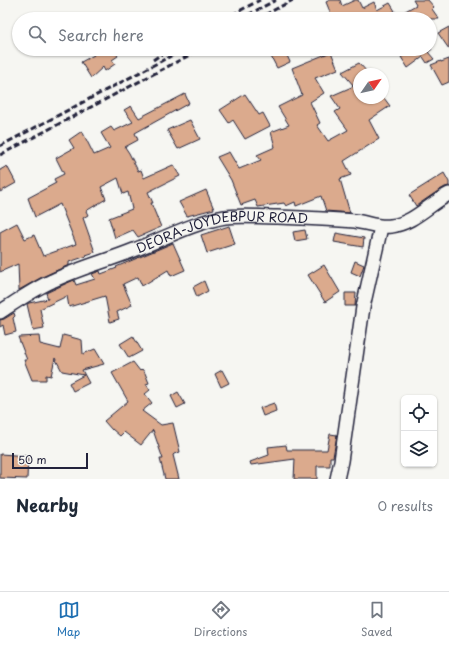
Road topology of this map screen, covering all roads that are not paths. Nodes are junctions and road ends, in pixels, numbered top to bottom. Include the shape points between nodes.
1 (449, 194) edge
2 (381, 227) junction
3 (0, 312) edge
4 (337, 479) edge

1 - 2 street, DEORA-JOYDEBPUR ROAD via 401,224
2 - 3 street, DEORA-JOYDEBPUR ROAD via 334,220 226,217 177,232 52,281
2 - 4 street via 363,307

